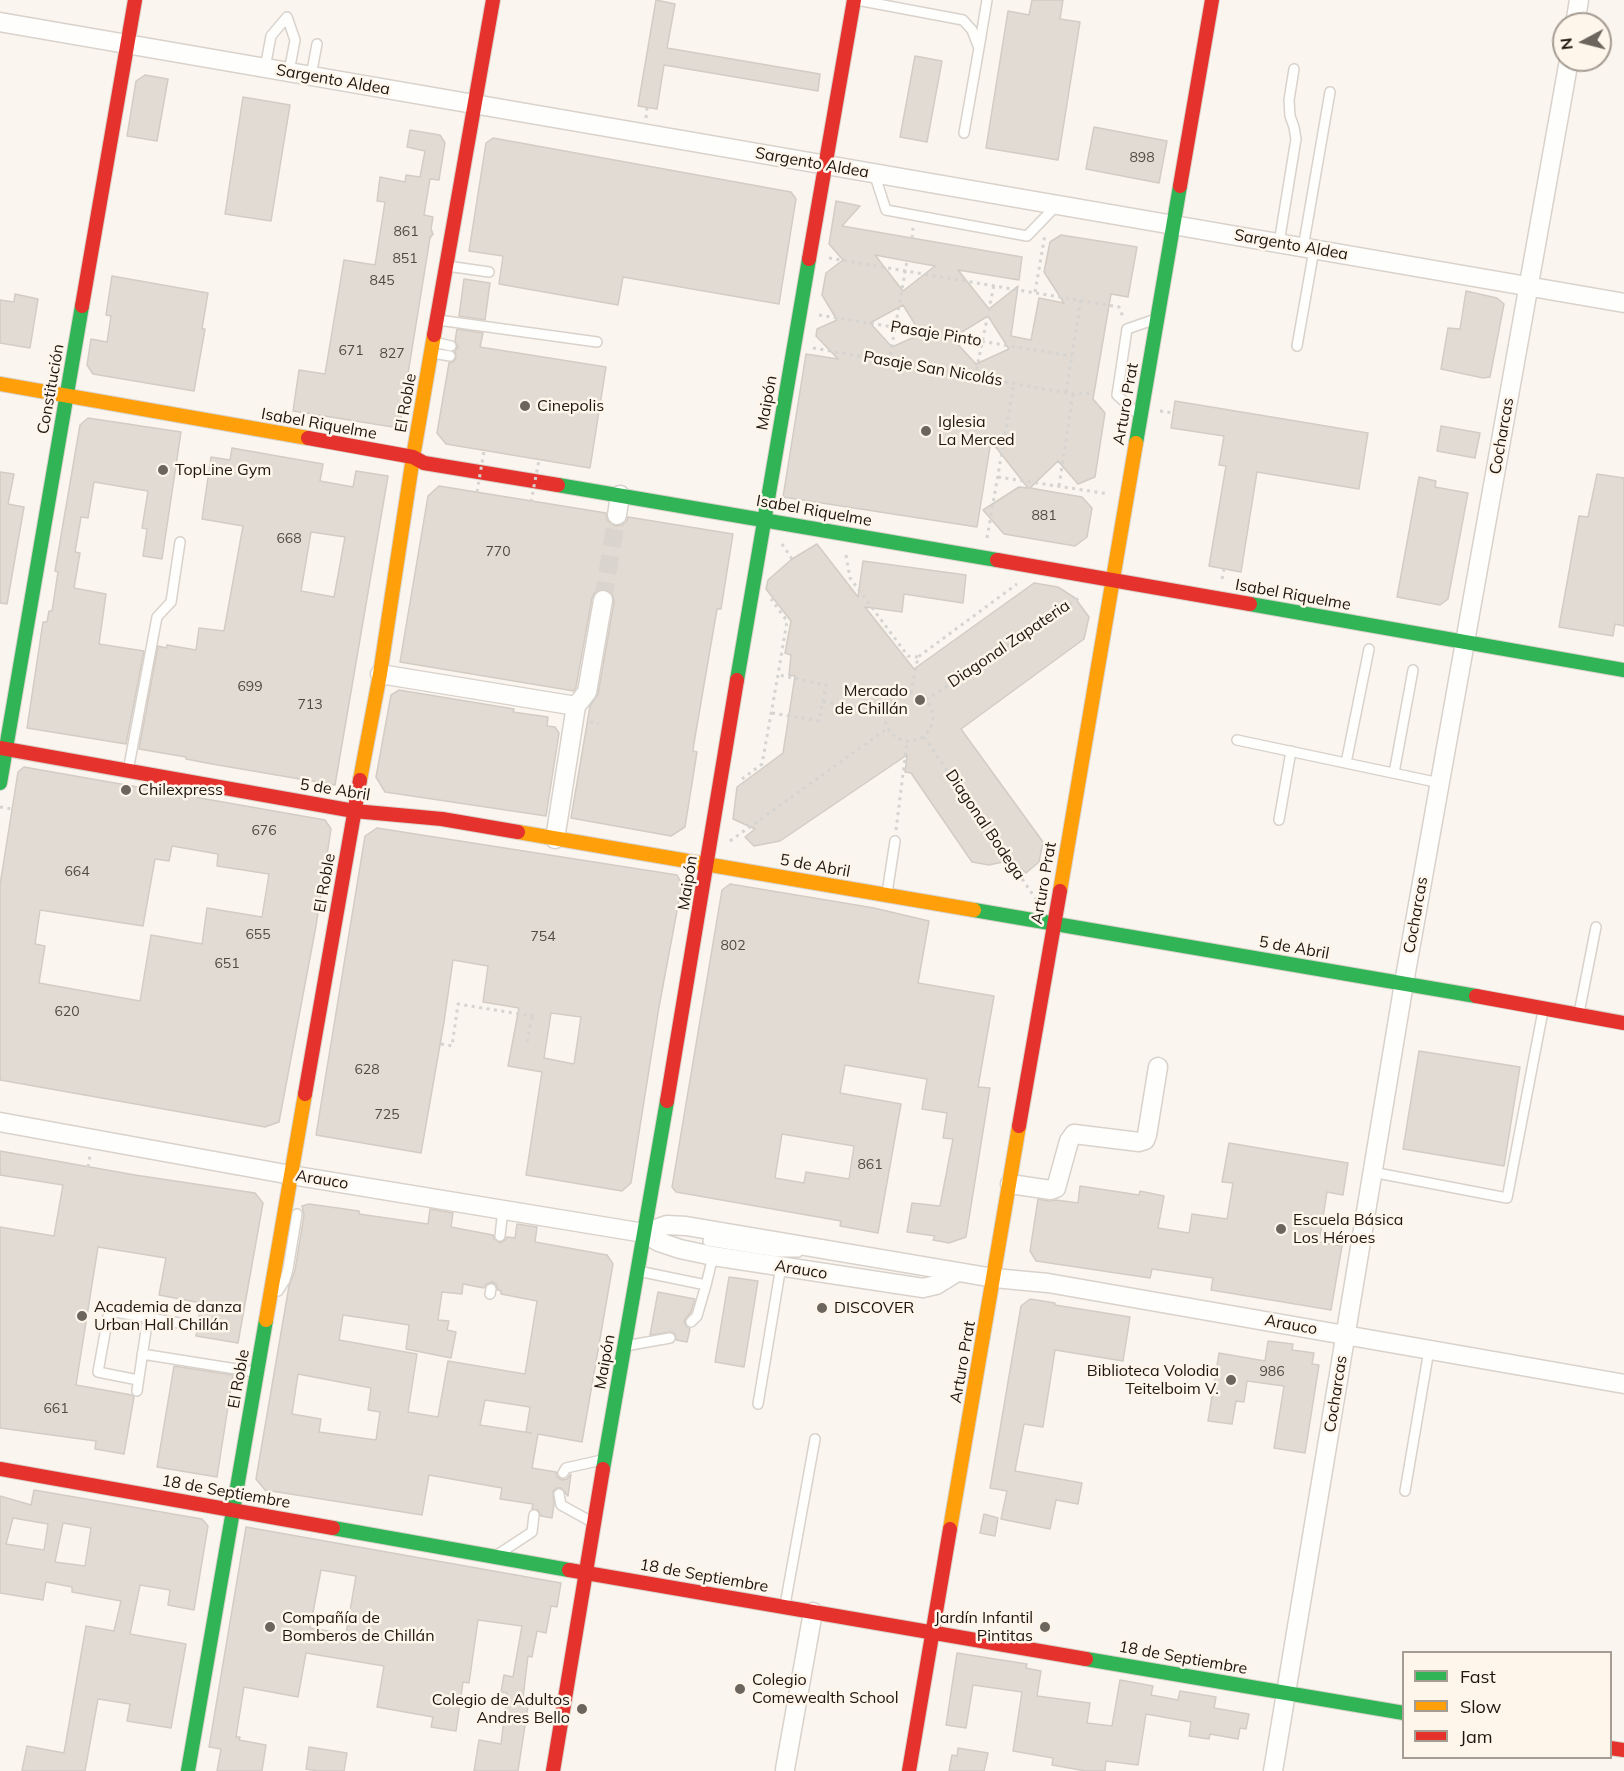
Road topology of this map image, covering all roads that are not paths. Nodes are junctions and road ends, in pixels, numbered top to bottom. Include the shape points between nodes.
1 (135, 0) edge
2 (493, 0) edge
3 (856, 0) edge
4 (987, 0) edge
5 (1212, 0) edge
6 (0, 22) edge
7 (127, 44) junction
8 (317, 44) dead end
9 (979, 48) junction
10 (265, 68) junction
11 (1294, 69) dead end
12 (289, 72) junction
13 (1567, 72) edge
14 (311, 76) junction
15 (1330, 92) dead end
16 (475, 104) junction
17 (964, 133) dead end
18 (825, 165) junction
19 (874, 173) junction
20 (1057, 205) junction
21 (1174, 225) junction
22 (1279, 243) junction
23 (1309, 249) junction
24 (447, 266) junction
25 (489, 272) dead end
26 (1528, 287) junction
27 (1624, 303) edge
28 (1158, 319) junction
29 (438, 320) junction
30 (597, 342) dead end
31 (1297, 346) dead end
32 (433, 347) junction
33 (451, 351) dead end
34 (0, 384) edge
35 (66, 395) junction
36 (1141, 417) junction
37 (418, 460) junction
38 (490, 484) dead end
39 (620, 495) junction
40 (617, 515) tunnel mouth
41 (763, 519) junction
42 (180, 542) dead end
43 (1113, 580) junction
44 (603, 600) tunnel mouth
45 (1465, 642) junction
46 (1369, 649) dead end
47 (1413, 670) dead end
48 (1624, 670) edge
49 (380, 674) junction
50 (576, 706) junction
51 (1237, 740) dead end
52 (3, 748) edge
53 (1291, 751) junction
54 (1346, 763) junction
55 (129, 771) junction
56 (1394, 773) junction
57 (0, 783) edge
58 (1440, 783) junction
59 (354, 811) junction
60 (1279, 820) dead end
61 (555, 839) junction
62 (894, 841) road end
63 (707, 864) junction
64 (886, 895) junction
65 (1053, 923) junction
66 (1596, 927) dead end
67 (1404, 983) junction
68 (1543, 1008) junction
69 (1579, 1015) junction
70 (1624, 1023) edge
71 (1158, 1067) dead end
72 (0, 1122) edge
73 (1372, 1172) junction
74 (291, 1175) junction
75 (1011, 1184) junction
76 (503, 1209) junction
77 (297, 1214) dead end
78 (644, 1233) junction
79 (500, 1236) dead end
80 (817, 1248) junction
81 (710, 1249) junction
82 (782, 1266) junction
83 (638, 1271) junction
84 (957, 1272) junction
85 (994, 1278) junction
86 (706, 1285) junction
87 (269, 1305) junction
88 (148, 1317) junction
89 (691, 1323) dead end
90 (191, 1325) dead end
91 (1346, 1335) junction
92 (670, 1338) dead end
93 (624, 1346) junction
94 (1429, 1350) junction
95 (142, 1354) junction
96 (257, 1372) junction
97 (138, 1380) junction
98 (1624, 1384) edge
99 (137, 1391) dead end
100 (758, 1404) dead end
101 (815, 1439) dead end
102 (605, 1460) junction
103 (0, 1468) edge
104 (563, 1473) dead end
105 (1405, 1491) dead end
106 (559, 1494) dead end
107 (233, 1510) junction
108 (534, 1515) dead end
109 (594, 1522) junction
110 (495, 1557) junction
111 (585, 1573) junction
112 (784, 1607) junction
113 (813, 1612) junction
114 (933, 1632) junction
115 (1286, 1693) junction
116 (1402, 1713) edge
117 (785, 1769) dead end
118 (188, 1771) edge
119 (553, 1771) edge
120 (909, 1771) edge
121 (1273, 1771) edge

1 - 7 street, Constitución
2 - 16 street, El Roble
3 - 9 lane via 963,20
3 - 18 street, Maipón
4 - 9 lane
5 - 21 street, Arturo Prat
6 - 7 street, Sargento Aldea
7 - 10 street, Sargento Aldea
7 - 35 street, Constitución
8 - 14 lane
9 - 17 lane
10 - 12 street, Sargento Aldea
10 - 12 lane via 271,36 286,17 295,40
11 - 22 lane via 1288,100 1296,139
12 - 14 street, Sargento Aldea
13 - 26 street, Cocharcas
14 - 16 street, Sargento Aldea
15 - 23 lane
16 - 18 street, Sargento Aldea
16 - 24 street, El Roble
18 - 19 street, Sargento Aldea
18 - 41 street, Maipón
19 - 20 street, Sargento Aldea
19 - 20 lane via 886,210 1027,236
20 - 21 street, Sargento Aldea
21 - 22 street, Sargento Aldea
21 - 28 street, Arturo Prat
22 - 23 street, Sargento Aldea
23 - 26 street, Sargento Aldea
23 - 31 lane
24 - 25 lane
24 - 29 street, El Roble
26 - 27 street, Sargento Aldea
26 - 45 street, Cocharcas
28 - 36 street, Arturo Prat
28 - 36 lane via 1127,329 1117,395
29 - 30 lane
29 - 32 street, El Roble
32 - 33 lane
32 - 37 street, El Roble
34 - 35 street, Isabel Riquelme
35 - 37 street, Isabel Riquelme
35 - 52 street, Constitución
36 - 43 street, Arturo Prat
37 - 38 lane via 448,477
37 - 39 street, Isabel Riquelme
37 - 49 street, El Roble
39 - 40 street
39 - 41 street, Isabel Riquelme
41 - 43 street, Isabel Riquelme
41 - 63 street, Maipón
42 - 55 lane via 171,602 157,617
43 - 45 street, Isabel Riquelme
43 - 65 street, Arturo Prat
44 - 50 street via 586,692
45 - 48 street, Isabel Riquelme
45 - 58 street, Cocharcas
46 - 54 lane
47 - 56 lane
49 - 50 street
49 - 59 street, El Roble
50 - 61 street
51 - 53 lane
52 - 55 street, 5 de Abril
52 - 57 street, Constitución
53 - 54 lane
53 - 60 lane
54 - 56 lane
55 - 59 street, 5 de Abril
56 - 58 lane
58 - 67 street, Cocharcas
59 - 61 street, 5 de Abril via 442,819
59 - 74 street, El Roble
61 - 63 street, 5 de Abril
62 - 64 lane
63 - 64 street, 5 de Abril
63 - 78 street, Maipón
64 - 65 street, 5 de Abril
65 - 67 street, 5 de Abril
65 - 75 street, Arturo Prat
66 - 69 lane
67 - 68 street, 5 de Abril
67 - 73 street, Cocharcas
68 - 69 street, 5 de Abril
68 - 73 lane via 1507,1198
69 - 70 street, 5 de Abril
71 - 75 street via 1145,1140 1074,1134 1056,1188
72 - 74 street, Arauco
73 - 91 street, Cocharcas
74 - 76 street, Arauco
74 - 87 street, El Roble
75 - 85 street, Arturo Prat
76 - 78 street, Arauco
76 - 79 lane
77 - 87 lane via 285,1280
78 - 80 street, Arauco via 676,1225
78 - 81 street, Arauco via 680,1249
78 - 83 street, Maipón
80 - 81 lane via 787,1252
80 - 84 street, Arauco
81 - 82 street, Arauco
81 - 86 lane
82 - 84 street, Arauco via 923,1288
82 - 100 lane
83 - 86 lane
83 - 93 street, Maipón
84 - 85 street, Arauco
85 - 91 street, Arauco via 1048,1283
85 - 114 street, Arturo Prat
86 - 89 lane via 697,1316
87 - 96 street, El Roble
88 - 90 lane
88 - 95 lane
88 - 97 lane via 109,1311 98,1372
91 - 94 street, Arauco
91 - 115 street, Cocharcas
92 - 93 lane
93 - 102 street, Maipón
94 - 98 street, Arauco
94 - 105 lane
95 - 96 lane
95 - 97 lane
96 - 107 street, El Roble
97 - 99 lane
101 - 112 lane
102 - 104 lane via 566,1468
102 - 109 street, Maipón
103 - 107 street, 18 de Septiembre
106 - 109 lane via 561,1505
107 - 110 street, 18 de Septiembre
107 - 118 street, El Roble
108 - 110 lane via 532,1532
109 - 111 street, Maipón
110 - 111 street, 18 de Septiembre
111 - 112 street, 18 de Septiembre
111 - 119 street, Maipón
112 - 113 street, 18 de Septiembre
113 - 114 street, 18 de Septiembre
113 - 117 street
114 - 115 street, 18 de Septiembre
114 - 120 street, Arturo Prat
115 - 116 street, 18 de Septiembre
115 - 121 street, Cocharcas

